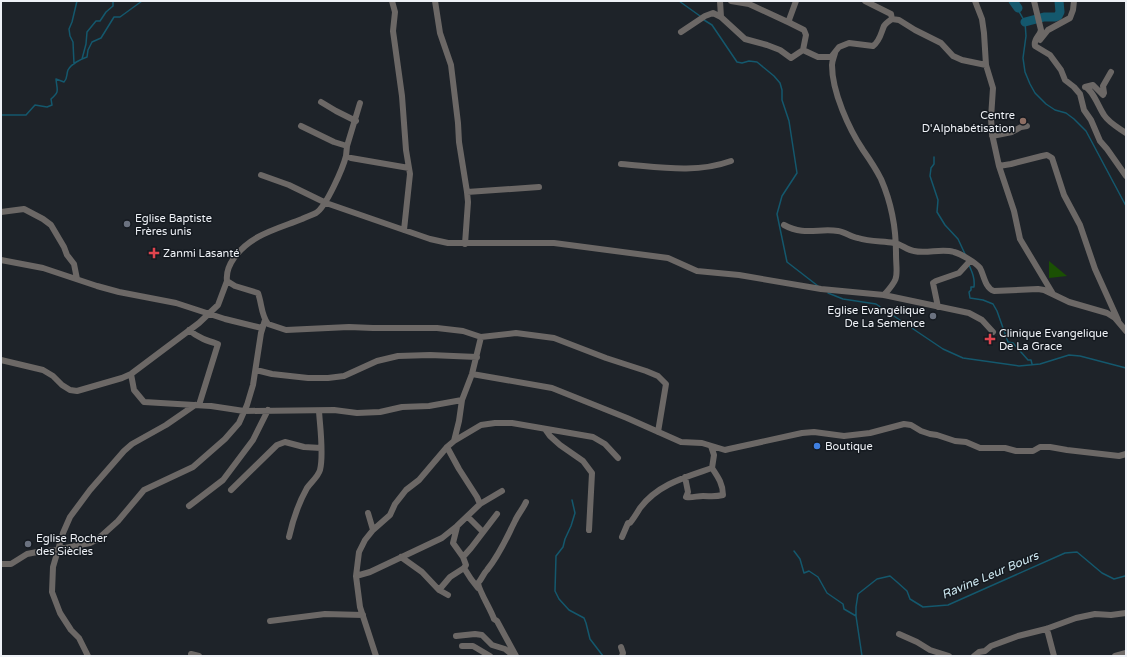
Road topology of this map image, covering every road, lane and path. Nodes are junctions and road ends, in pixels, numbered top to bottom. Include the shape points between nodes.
1 (392, 1) edge
2 (435, 1) edge
3 (720, 1) edge
4 (731, 1) edge
5 (796, 1) edge
6 (865, 1) edge
7 (975, 1) edge
8 (1034, 1) edge
9 (1074, 1) edge
10 (721, 17) junction
11 (892, 18) junction
12 (790, 23) junction
13 (681, 32) dead end
14 (1040, 38) junction
15 (803, 50) junction
16 (835, 53) junction
17 (986, 66) junction
18 (1111, 72) dead end
19 (322, 102) dead end
20 (360, 103) dead end
21 (356, 121) junction
22 (301, 126) dead end
23 (1027, 126) dead end
24 (1126, 134) edge
25 (992, 136) junction
26 (347, 146) junction
27 (346, 156) junction
28 (732, 161) dead end
29 (621, 164) dead end
30 (999, 166) junction
31 (409, 168) junction
32 (261, 175) dead end
33 (1126, 176) edge
34 (539, 187) dead end
35 (467, 192) junction
36 (326, 203) junction
37 (1, 212) edge
38 (784, 225) dead end
39 (404, 230) junction
40 (465, 244) junction
41 (896, 244) junction
42 (1, 260) edge
43 (968, 263) junction
44 (77, 279) junction
45 (227, 281) junction
46 (1053, 294) junction
47 (884, 295) junction
48 (938, 306) junction
49 (209, 314) junction
50 (265, 320) junction
51 (1120, 325) junction
52 (262, 328) junction
53 (190, 330) junction
54 (1126, 331) edge
55 (993, 332) dead end
56 (481, 337) junction
57 (477, 357) junction
58 (1, 360) edge
59 (256, 370) junction
60 (131, 374) junction
61 (472, 374) junction
62 (462, 400) junction
63 (197, 405) junction
64 (268, 410) junction
65 (244, 411) junction
66 (319, 411) junction
67 (545, 430) junction
68 (658, 432) junction
69 (454, 441) junction
70 (711, 446) junction
71 (447, 447) junction
72 (321, 448) junction
73 (1126, 454) edge
74 (618, 458) dead end
75 (712, 468) junction
76 (685, 477) junction
77 (231, 490) dead end
78 (502, 491) dead end
79 (526, 502) dead end
80 (480, 504) junction
81 (189, 506) dead end
82 (368, 513) dead end
83 (497, 514) dead end
84 (468, 517) junction
85 (457, 526) junction
86 (373, 530) junction
87 (589, 530) dead end
88 (483, 532) junction
89 (622, 536) dead end
90 (289, 537) dead end
91 (57, 550) junction
92 (401, 557) junction
93 (463, 557) junction
94 (1, 564) edge
95 (464, 568) junction
96 (356, 576) junction
97 (478, 588) junction
98 (439, 590) junction
99 (448, 595) dead end
100 (1126, 613) edge
101 (363, 615) junction
102 (270, 621) dead end
103 (1046, 629) junction
104 (899, 634) dead end
105 (456, 636) dead end
106 (462, 646) dead end
107 (621, 647) dead end
108 (1126, 653) edge
109 (191, 654) dead end
110 (88, 656) edge
111 (199, 656) edge
112 (376, 656) edge
113 (490, 656) edge
114 (515, 656) edge
115 (622, 656) edge
116 (949, 656) edge
117 (974, 656) edge
118 (1054, 656) edge
119 (1115, 656) edge

1 - 31 street via 396,12 393,31
2 - 35 street via 440,33 451,65
3 - 10 street
4 - 12 street via 749,4
5 - 12 street
6 - 11 street via 891,14
7 - 17 street via 982,19
8 - 14 street via 1041,26
9 - 14 street via 1070,18 1048,30 1044,37
10 - 13 street via 713,13 705,16
10 - 15 street via 745,39 780,50 791,58
11 - 16 street via 885,24 883,32 873,46 849,43 839,47
11 - 17 street via 941,43 953,56
12 - 15 street via 804,30 806,34
14 - 33 street via 1045,52 1059,66 1065,80 1080,94 1084,110 1100,142 1108,148
15 - 16 street via 818,57 831,57
16 - 41 street via 832,65 839,103 848,124 883,184 894,219
17 - 25 street via 993,88
18 - 24 street via 1103,86 1103,95 1094,85 1085,87 1091,92 1104,116
19 - 21 street
20 - 21 street
21 - 26 street
22 - 26 street
23 - 25 street
25 - 30 street
26 - 27 street
27 - 31 street
27 - 36 street
28 - 29 street via 689,170
30 - 46 street via 1020,239
30 - 51 street via 1042,156 1052,158 1064,195 1080,225 1095,269
31 - 39 street
32 - 36 street
34 - 35 street
35 - 40 street
36 - 39 street
36 - 45 street via 317,213 268,231 252,240 231,262 226,276
37 - 44 street via 24,209 52,225 74,264
38 - 41 street via 793,230 838,231 857,238
39 - 40 street via 430,239
40 - 47 street via 554,243 668,258 697,271
41 - 43 street via 914,251 955,252
41 - 47 street via 896,280
42 - 44 street via 44,268
43 - 46 street via 979,268 991,290 1038,289
43 - 48 street via 956,274 934,283
44 - 49 street via 119,292 176,303
45 - 49 street via 218,305
45 - 50 street via 258,293
46 - 51 street via 1069,302 1107,313
47 - 48 street
48 - 55 street via 969,313 982,320
49 - 52 street
49 - 53 street
50 - 52 street
50 - 56 street via 268,324 286,330 349,327 451,328
51 - 54 street
52 - 59 street
53 - 60 street
53 - 63 street via 195,335 218,344
56 - 57 street
56 - 68 street via 516,333 554,338 658,376 666,384
57 - 59 street via 398,356 378,361 344,376 328,378 272,374
57 - 61 street
58 - 60 street via 43,370 70,390 77,391
59 - 65 street
60 - 63 street via 134,390 144,402
61 - 62 street
61 - 68 street via 552,388
62 - 66 street via 380,412
62 - 69 street
63 - 65 street
63 - 91 street via 124,451 70,517
64 - 65 street
64 - 66 street
64 - 81 street via 252,440 223,480
65 - 91 street via 239,423 209,454 193,467 144,490 118,521 98,539
66 - 72 street
67 - 69 street via 512,423 490,423 481,425
67 - 74 street via 593,437 605,444
67 - 87 street via 560,445 584,461 592,473
68 - 70 street via 681,442
69 - 71 street
70 - 73 street via 729,450 802,433 844,436 870,433 904,424 980,448 1033,451 1040,447 1050,447 1119,456
70 - 75 street via 714,455
71 - 80 street
71 - 86 street via 419,480 406,490 390,515
72 - 77 street via 285,442 277,445
72 - 90 street via 319,472 300,502
75 - 76 street
75 - 76 street via 721,482 723,495 712,498 686,497 688,492
76 - 89 street via 673,481 650,498 628,523
78 - 80 street
79 - 97 street via 504,546 478,583
80 - 84 street
82 - 86 street
83 - 88 street
84 - 85 street
84 - 88 street
85 - 92 street via 442,538
85 - 93 street via 452,543
86 - 96 street via 359,552
88 - 93 street
91 - 94 street via 26,554 11,564
91 - 110 street via 52,592 60,613 79,638
92 - 96 street
92 - 98 street via 427,576
93 - 95 street via 466,565
95 - 97 street
95 - 98 street
96 - 101 street
97 - 114 street
98 - 99 street
100 - 103 street via 1076,618
101 - 102 street via 325,614
101 - 112 street
103 - 117 street via 990,646
103 - 118 street
104 - 116 street via 930,650
105 - 114 street via 482,635 492,645
106 - 113 street via 473,646
107 - 115 street
108 - 119 street
109 - 111 street

